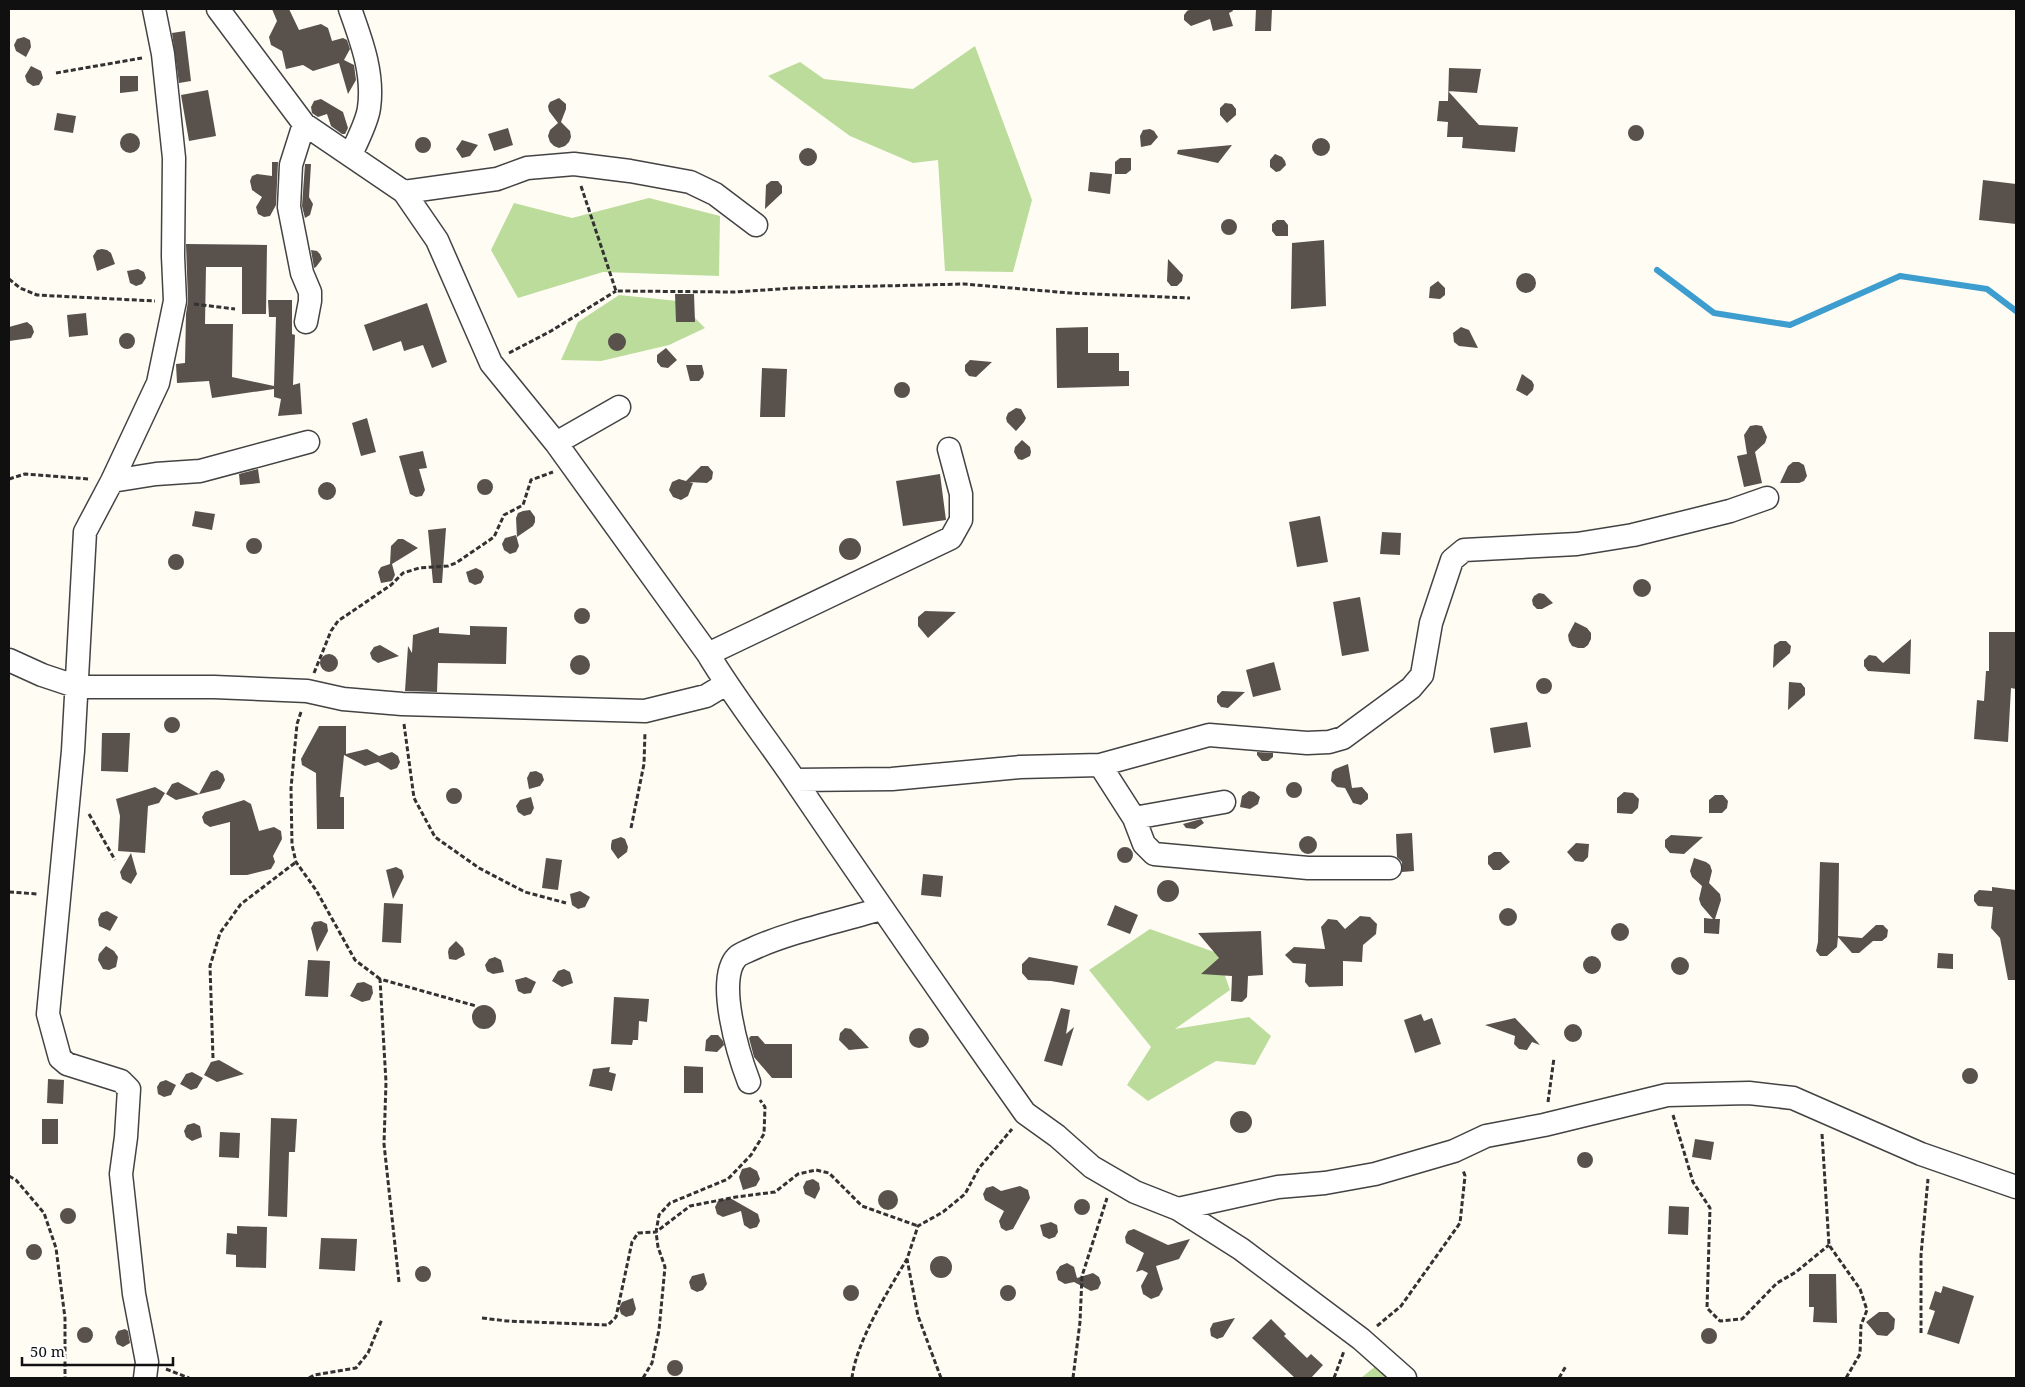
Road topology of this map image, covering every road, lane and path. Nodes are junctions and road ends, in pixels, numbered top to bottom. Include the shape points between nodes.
1 (218, 9) edge
2 (350, 9) edge
3 (160, 10) edge
4 (163, 54) junction
5 (56, 73) dead end
6 (304, 124) junction
7 (351, 155) junction
8 (574, 164) junction
9 (404, 192) junction
10 (756, 225) dead end
11 (9, 279) edge
12 (616, 291) junction
13 (1190, 298) dead end
14 (176, 302) junction
15 (236, 309) dead end
16 (306, 322) dead end
17 (491, 363) junction
18 (619, 407) dead end
19 (308, 442) dead end
20 (556, 442) junction
21 (949, 449) dead end
22 (572, 466) junction
23 (9, 479) edge
24 (112, 481) junction
25 (1767, 498) dead end
26 (708, 654) junction
27 (9, 660) edge
28 (726, 684) junction
29 (78, 687) junction
30 (306, 691) junction
31 (402, 704) junction
32 (645, 711) junction
33 (1100, 765) junction
34 (795, 780) junction
35 (1224, 802) dead end
36 (88, 813) dead end
37 (1134, 818) junction
38 (631, 828) dead end
39 (116, 860) dead end
40 (296, 862) junction
41 (1390, 868) dead end
42 (9, 892) edge
43 (58, 896) junction
44 (566, 903) dead end
45 (882, 909) junction
46 (380, 979) junction
47 (476, 1006) dead end
48 (213, 1058) dead end
49 (1554, 1058) dead end
50 (749, 1082) joint
51 (1667, 1095) junction
52 (1821, 1110) junction
53 (1025, 1114) junction
54 (1544, 1125) junction
55 (1454, 1151) junction
56 (1921, 1154) junction
57 (9, 1176) edge
58 (1113, 1180) junction
59 (2016, 1187) edge
60 (1178, 1209) junction
61 (918, 1226) junction
62 (656, 1232) junction
63 (1829, 1245) junction
64 (907, 1259) junction
65 (399, 1282) dead end
66 (482, 1318) dead end
67 (382, 1319) dead end
68 (1921, 1332) dead end
69 (1356, 1336) junction
70 (1566, 1366) dead end
71 (65, 1378) edge
72 (145, 1378) edge
73 (309, 1378) edge
74 (643, 1378) edge
75 (852, 1378) edge
76 (941, 1378) edge
77 (1073, 1378) edge
78 (1334, 1378) edge
79 (1404, 1378) edge
80 (1559, 1378) edge
81 (1846, 1378) edge

1 - 6 street
2 - 7 street via 368,69 370,87 369,109
3 - 4 street
4 - 5 path
4 - 14 street via 174,158 172,256
6 - 7 street
6 - 16 street via 291,165 289,207 302,273 310,292
7 - 9 street
8 - 9 street via 527,168 497,179
8 - 10 street via 690,182 715,194
8 - 12 path
9 - 17 street via 437,240
11 - 14 path via 37,295
12 - 13 path via 735,292 964,284
12 - 17 path
14 - 15 path
14 - 24 street via 158,383
17 - 20 street
18 - 20 street
19 - 24 street via 200,470
20 - 22 street
21 - 26 street via 961,494 961,520 951,538
22 - 26 street
22 - 30 path via 531,480 523,505 504,515 494,537 456,563 419,568 403,574 338,621
23 - 24 path via 25,474
24 - 29 street via 85,532
25 - 33 street via 1730,511 1633,535 1577,544 1464,550 1452,560 1431,623 1422,674 1411,688 1343,738 1307,743 1209,736
26 - 28 street
27 - 29 street
28 - 32 street via 706,696
28 - 34 street
29 - 30 street
29 - 43 street
30 - 31 street via 343,699
30 - 40 path via 297,724 291,788 292,845
31 - 32 street
31 - 44 path via 414,798 435,837 479,868 525,892
32 - 38 path via 644,764
33 - 34 street via 1020,767 892,779
33 - 37 street
34 - 45 street
35 - 37 street
36 - 39 path
37 - 41 street via 1144,844 1154,854 1308,868
40 - 46 path via 316,890 355,960
40 - 48 path via 241,904 220,933 210,966
42 - 43 path
43 - 72 street via 48,1014 57,1052 68,1064 121,1081 128,1089 121,1174 134,1294 147,1362
45 - 50 street via 764,943 737,956 730,968 728,1008 740,1061
45 - 53 street
46 - 47 path
46 - 65 path via 386,1082 384,1144
49 - 54 path
50 - 62 path via 765,1108 764,1134 751,1156 728,1179 670,1203 659,1215
51 - 52 street via 1749,1093 1793,1098
51 - 54 street
51 - 63 path via 1694,1182 1710,1208 1707,1308 1720,1321 1742,1319 1777,1283
52 - 56 street
52 - 63 path
53 - 58 street
53 - 61 path via 979,1168 965,1194
54 - 55 street via 1486,1136
55 - 60 street via 1375,1174 1325,1184 1278,1187
55 - 69 path via 1465,1176 1460,1223 1401,1306
56 - 59 street
56 - 68 path via 1928,1177 1921,1255
57 - 71 path via 44,1213 56,1248 66,1318
58 - 60 street
58 - 77 path via 1082,1276
60 - 69 street via 1241,1249
61 - 62 path via 866,1208 829,1173 816,1170 798,1174 775,1192 690,1206
61 - 64 path
62 - 66 path via 638,1233 632,1242 616,1317 608,1325
62 - 74 path via 665,1267 658,1338 652,1363
63 - 81 path via 1860,1289 1867,1310 1861,1325 1860,1354
64 - 75 path via 878,1310
64 - 76 path via 918,1316
67 - 73 path via 368,1353 356,1368
69 - 78 path
69 - 79 street
70 - 80 path

